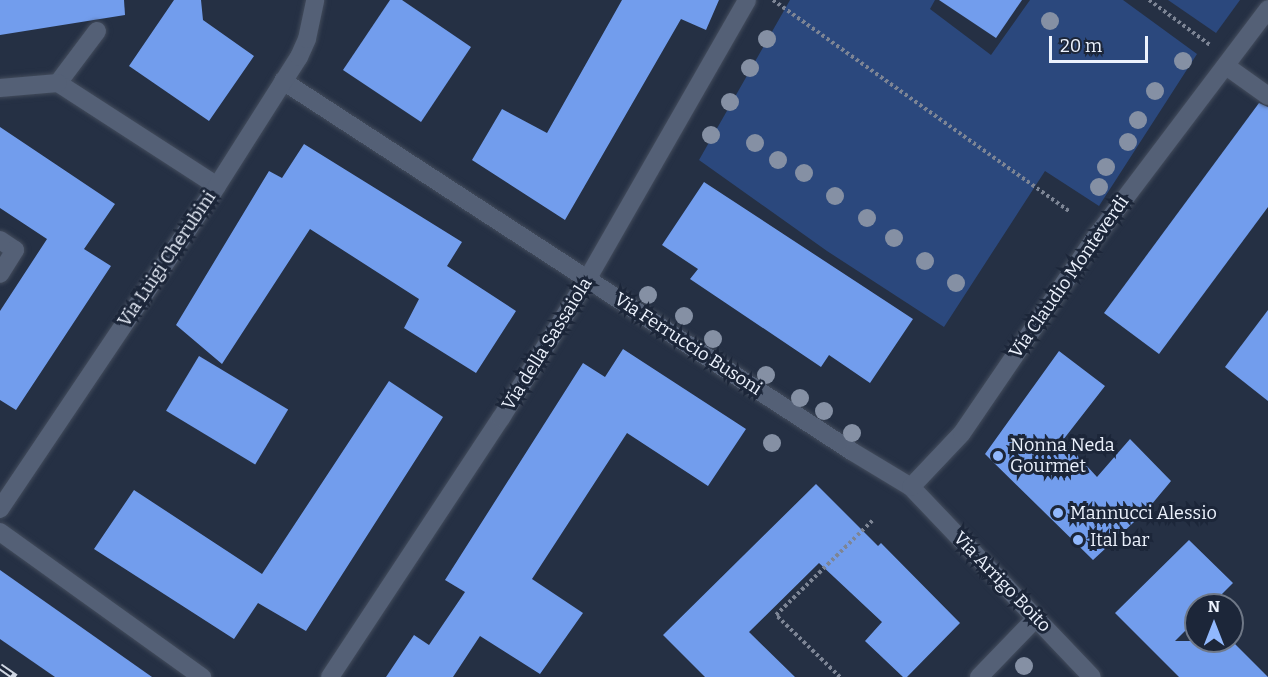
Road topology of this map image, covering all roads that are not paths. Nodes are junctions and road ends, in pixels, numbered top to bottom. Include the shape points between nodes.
1 (315, 0) edge
2 (747, 0) edge
3 (1268, 9) edge
4 (97, 31) dead end
5 (1228, 63) junction
6 (284, 81) junction
7 (58, 83) junction
8 (0, 88) edge
9 (1268, 96) edge
10 (217, 186) junction
11 (0, 240) edge
12 (0, 274) edge
13 (588, 278) junction
14 (912, 487) junction
15 (0, 509) edge
16 (0, 532) edge
17 (1036, 618) junction
18 (202, 677) edge
19 (330, 677) edge
20 (979, 677) edge
21 (1092, 677) edge

1 - 6 street, Via Luigi Cherubini via 307,39
2 - 13 street, Via della Sassaiola
3 - 5 street, Via Claudio Monteverdi
4 - 7 street
5 - 9 street
5 - 14 street, Via Claudio Monteverdi via 1085,252 962,433
6 - 10 street, Via Luigi Cherubini
6 - 13 street, Via Ferruccio Busoni
7 - 8 street
7 - 10 street
10 - 15 street, Via Luigi Cherubini
11 - 12 street via 15,250
13 - 14 street, Via Ferruccio Busoni
13 - 19 street, Via della Sassaiola
14 - 17 street, Via Arrigo Boito
16 - 18 street
17 - 20 street
17 - 21 street, Via Arrigo Boito

